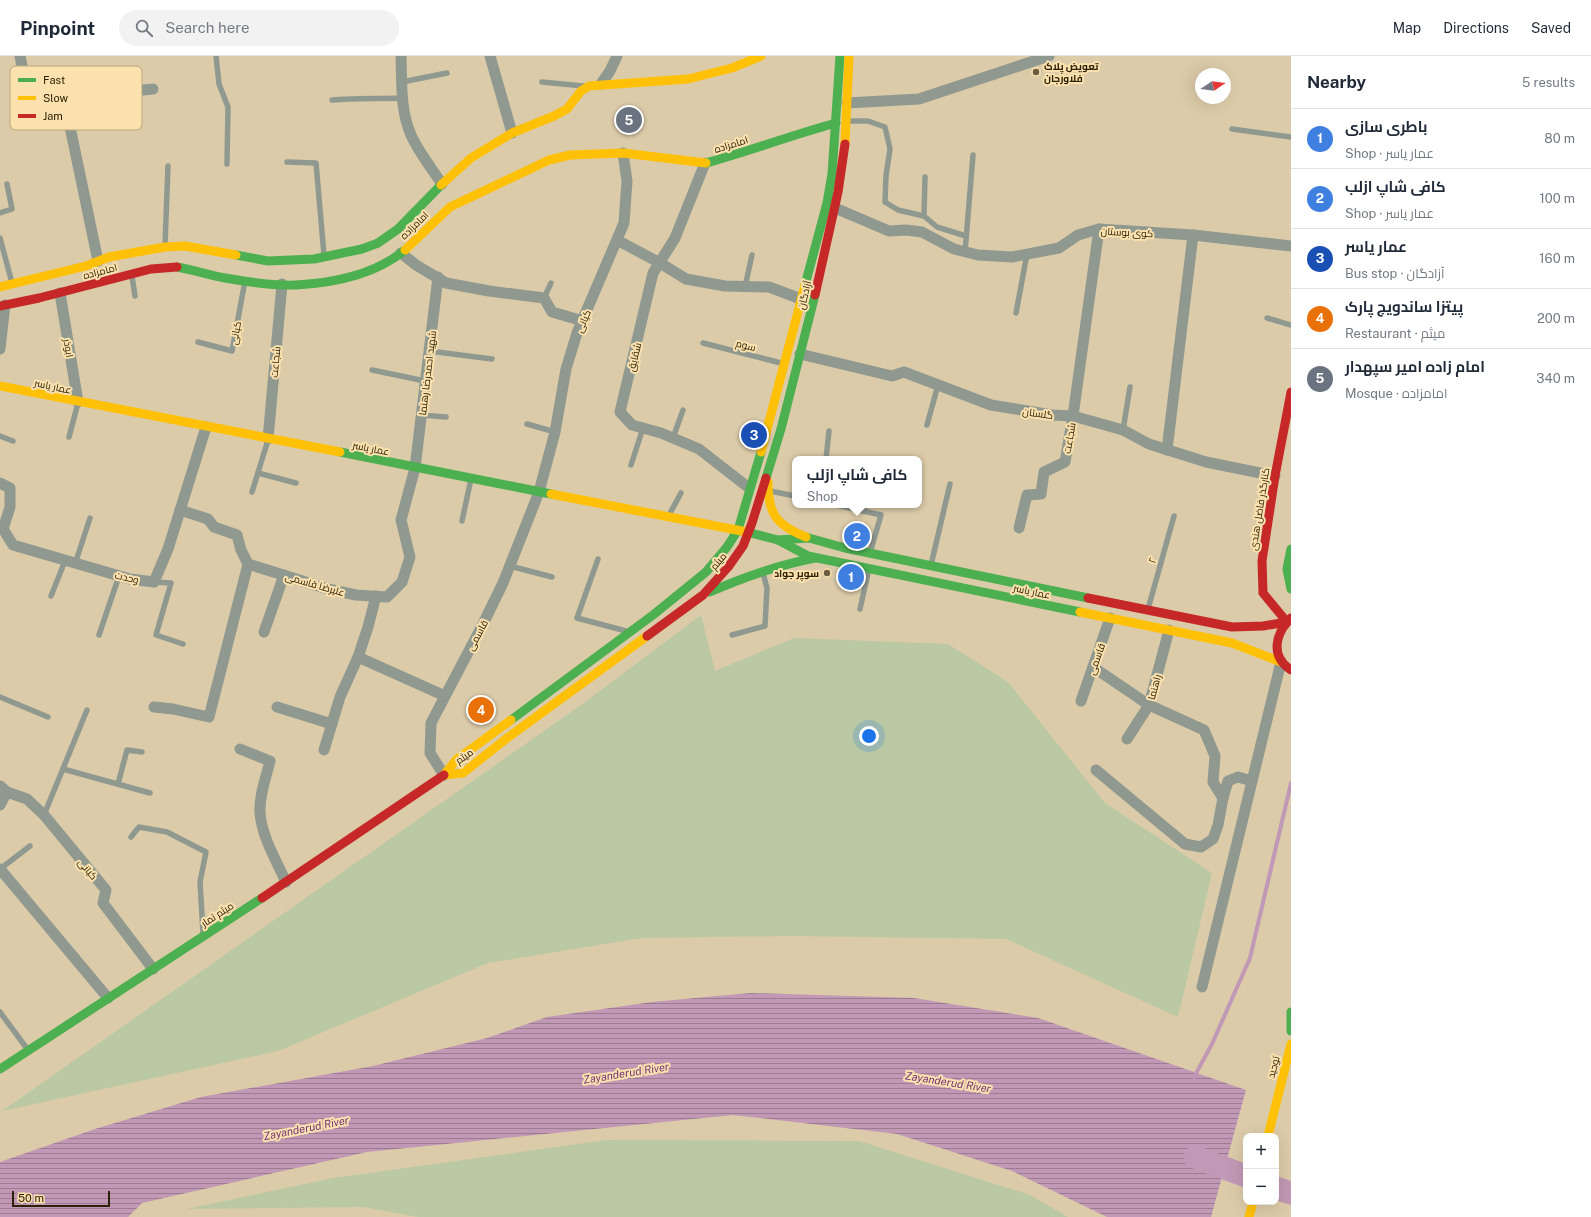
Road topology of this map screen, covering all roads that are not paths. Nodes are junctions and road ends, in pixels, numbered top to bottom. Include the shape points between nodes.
1 (20, 56) edge
2 (216, 56) edge
3 (402, 56) edge
4 (490, 56) edge
5 (616, 56) edge
6 (761, 56) edge
7 (840, 56) edge
8 (850, 56) edge
9 (1049, 56) edge
10 (22, 66) edge
11 (447, 74) dead end
12 (402, 82) junction
13 (542, 82) dead end
14 (601, 84) junction
15 (589, 86) junction
16 (153, 88) dead end
17 (142, 89) edge
18 (402, 98) junction
19 (332, 100) dead end
20 (848, 103) junction
21 (846, 121) junction
22 (836, 122) junction
23 (1232, 129) dead end
24 (71, 130) edge
25 (512, 133) junction
26 (1291, 136) edge
27 (623, 154) junction
28 (973, 155) dead end
29 (287, 162) dead end
30 (705, 163) junction
31 (227, 164) dead end
32 (168, 166) dead end
33 (925, 177) dead end
34 (7, 184) dead end
35 (442, 184) junction
36 (835, 208) junction
37 (0, 213) edge
38 (924, 216) junction
39 (1099, 230) junction
40 (1193, 235) junction
41 (966, 236) junction
42 (0, 238) edge
43 (617, 240) junction
44 (1291, 246) edge
45 (165, 247) junction
46 (965, 252) junction
47 (401, 253) junction
48 (1027, 254) junction
49 (752, 255) dead end
50 (324, 257) junction
51 (98, 261) junction
52 (660, 263) junction
53 (132, 274) junction
54 (438, 277) junction
55 (245, 281) junction
56 (551, 283) dead end
57 (282, 284) junction
58 (12, 285) junction
59 (745, 286) junction
60 (0, 287) edge
61 (60, 293) junction
62 (135, 296) dead end
63 (544, 298) junction
64 (801, 299) junction
65 (2, 306) edge
66 (1016, 313) dead end
67 (1268, 318) dead end
68 (583, 321) junction
69 (1291, 325) edge
70 (198, 342) dead end
71 (703, 343) dead end
72 (0, 349) edge
73 (429, 351) junction
74 (800, 354) junction
75 (492, 359) dead end
76 (783, 364) junction
77 (372, 370) dead end
78 (425, 381) junction
79 (938, 385) junction
80 (0, 386) edge
81 (1130, 387) dead end
82 (1291, 392) edge
83 (78, 402) junction
84 (683, 410) dead end
85 (421, 414) junction
86 (1073, 416) junction
87 (446, 417) dead end
88 (527, 424) dead end
89 (927, 425) dead end
90 (206, 427) junction
91 (642, 428) junction
92 (1123, 430) junction
93 (829, 431) dead end
94 (555, 432) junction
95 (0, 436) edge
96 (69, 437) dead end
97 (673, 438) junction
98 (268, 439) junction
99 (13, 441) dead end
100 (1166, 450) junction
101 (826, 456) edge
102 (631, 465) dead end
103 (415, 468) junction
104 (769, 468) junction
105 (258, 473) junction
106 (1275, 476) junction
107 (471, 479) junction
108 (0, 483) edge
109 (296, 483) dead end
110 (950, 484) dead end
111 (749, 488) junction
112 (768, 491) junction
113 (252, 492) dead end
114 (539, 492) junction
115 (680, 493) dead end
116 (792, 495) edge
117 (864, 508) edge
118 (180, 510) junction
119 (1174, 516) dead end
120 (668, 517) junction
121 (90, 518) dead end
122 (462, 521) dead end
123 (1018, 528) dead end
124 (738, 530) junction
125 (749, 533) junction
126 (809, 538) junction
127 (778, 540) junction
128 (1291, 549) edge
129 (870, 553) junction
130 (598, 558) dead end
131 (815, 558) junction
132 (70, 562) junction
133 (248, 564) junction
134 (931, 565) junction
135 (510, 566) junction
136 (869, 569) junction
137 (762, 571) junction
138 (284, 575) junction
139 (119, 576) junction
140 (552, 577) dead end
141 (154, 582) junction
142 (1291, 589) edge
143 (703, 595) junction
144 (50, 596) dead end
145 (376, 596) junction
146 (860, 609) dead end
147 (1148, 609) junction
148 (1110, 618) junction
149 (1289, 620) edge
150 (1169, 630) junction
151 (264, 632) dead end
152 (630, 632) junction
153 (99, 635) dead end
154 (732, 635) dead end
155 (182, 644) dead end
156 (358, 657) junction
157 (1281, 662) junction
158 (1093, 667) junction
159 (1291, 670) edge
160 (445, 696) junction
161 (0, 697) edge
162 (1081, 701) dead end
163 (1149, 705) junction
164 (154, 707) dead end
165 (278, 707) dead end
166 (87, 710) dead end
167 (48, 717) dead end
168 (332, 724) junction
169 (1127, 739) dead end
170 (240, 749) dead end
171 (324, 750) dead end
172 (142, 752) dead end
173 (63, 769) junction
174 (1096, 770) dead end
175 (444, 775) junction
176 (1252, 781) junction
177 (118, 784) junction
178 (4, 789) edge
179 (150, 793) dead end
180 (1223, 798) junction
181 (0, 805) edge
182 (44, 815) junction
183 (131, 837) dead end
184 (30, 846) dead end
185 (2, 874) edge
186 (286, 882) junction
187 (204, 936) junction
188 (153, 969) junction
189 (1202, 987) dead end
190 (108, 998) junction
191 (0, 1012) edge
192 (1291, 1012) edge
193 (1291, 1031) edge
194 (1291, 1044) edge
195 (28, 1050) junction
196 (0, 1069) edge
197 (1269, 1133) edge
198 (1252, 1205) edge
199 (1249, 1217) edge

1 - 10 street
2 - 31 lane via 219,84 228,107
3 - 12 street
4 - 25 street
5 - 14 street
6 - 14 main road via 732,68 688,79
7 - 22 main road, آزادگان
8 - 20 main road, آزادگان
9 - 20 street via 919,99
11 - 12 lane
12 - 18 street
13 - 15 lane
14 - 15 main road
15 - 25 main road, امامزاده via 581,91 567,109
16 - 17 street
18 - 19 lane
18 - 35 street via 411,135
20 - 21 main road, آزادگان
21 - 36 main road, آزادگان via 845,145
21 - 38 lane via 868,121 885,127 890,148 884,202 898,210
22 - 30 main road, امامزاده
22 - 64 main road, آزادگان via 827,203
23 - 26 lane
24 - 51 street
25 - 35 main road, امامزاده via 471,158
27 - 30 main road, امامزاده
27 - 43 street, کیانی via 627,181 624,222
27 - 47 main road, امامزاده via 570,155 549,160 450,207
28 - 41 lane
29 - 50 lane via 316,163
30 - 52 street, شقایق via 675,238
32 - 45 lane
33 - 38 lane
34 - 37 lane via 12,209
35 - 50 main road, امامزاده via 408,220 382,241 362,249
36 - 46 street, کوی بوستان via 889,231 922,232 954,250
36 - 74 main road, آزادگان
38 - 41 lane via 938,227
39 - 40 street, کوی بوستان
39 - 48 street, کوی بوستان via 1078,235 1059,248
39 - 86 street
40 - 44 street, کوی بوستان
40 - 100 street
41 - 46 lane
42 - 58 lane
43 - 52 street
43 - 68 street, کیانی
45 - 50 main road, امامزاده via 185,246 268,261
45 - 51 main road, امامزاده
46 - 48 street, کوی بوستان via 1012,257
47 - 54 street
47 - 57 main road, امامزاده via 394,259 345,278 295,285
48 - 66 lane
49 - 59 lane
51 - 58 main road, امامزاده
52 - 59 street via 686,279 725,286
52 - 91 street, شقایق via 653,273 620,412 632,425
53 - 55 main road, امامزاده via 151,269 177,268
53 - 61 main road, امامزاده
53 - 62 lane
54 - 63 street via 446,283
54 - 73 street, شهید احمدرضا رهنما
55 - 57 main road, امامزاده
55 - 70 lane, کیانی via 232,351
56 - 63 lane
57 - 98 street, شجاعت
58 - 60 main road, امامزاده
59 - 64 street via 770,287
61 - 65 main road, امامزاده
61 - 83 street, ابوذر
63 - 68 street via 552,312
64 - 76 main road, آزادگان
65 - 72 street
67 - 69 lane
68 - 94 street, کیانی via 566,369
71 - 76 lane, سوم
73 - 75 lane
73 - 78 street, شهید احمدرضا رهنما
74 - 79 street, گلستان via 892,376 904,372
74 - 104 main road, آزادگان
76 - 111 main road, آزادگان via 765,438
77 - 78 lane
78 - 85 street, شهید احمدرضا رهنما
79 - 86 street, گلستان via 991,406
79 - 89 lane
80 - 83 main road, عمار یاسر
81 - 92 lane
82 - 106 main road, کنارگذر فاضل هندی
83 - 90 main road, عمار یاسر
83 - 96 lane
84 - 97 lane
85 - 87 lane
85 - 103 street, شهید احمدرضا رهنما
86 - 92 street, گلستان
86 - 123 street, شجاعت via 1064,462 1044,472 1042,494 1027,495
88 - 94 lane
90 - 98 main road, عمار یاسر
90 - 118 street
91 - 97 street, شقایق
91 - 102 lane
92 - 100 street, گلستان
93 - 101 lane
94 - 114 street, کیانی
95 - 99 lane
97 - 111 street, شقایق via 699,449
98 - 103 main road, عمار یاسر
98 - 105 lane
100 - 106 street, گلستان via 1206,462
103 - 107 main road, عمار یاسر
103 - 145 street, علیرضا قاسمی via 401,520 410,557 402,582 387,597
104 - 112 main road
104 - 125 main road, آزادگان
105 - 109 lane
105 - 113 lane
106 - 149 main road, کنارگذر فاضل هندی via 1262,561 1263,593
107 - 114 main road, عمار یاسر
107 - 122 lane
108 - 132 street, وحدت via 10,488 10,507 3,529 13,545
110 - 134 lane
111 - 124 main road, آزادگان
112 - 116 lane
112 - 126 main road via 773,516 782,526
114 - 120 main road, عمار یاسر
114 - 135 street, قاسمی
115 - 120 lane
117 - 129 lane via 881,515
118 - 133 street via 208,519 214,527 237,535
118 - 141 street
119 - 147 lane, ۲
120 - 124 main road, عمار یاسر
121 - 132 lane
124 - 125 main road, عمار یاسر
124 - 152 main road, میثم via 706,572
125 - 127 main road, عمار یاسر
125 - 143 main road, میثم via 737,556
126 - 127 main road, عمار یاسر
126 - 129 main road, عمار یاسر
127 - 131 main road, عمار یاسر
128 - 142 main road via 1287,569
129 - 134 main road, عمار یاسر
130 - 152 lane via 577,618
131 - 136 main road, عمار یاسر
131 - 137 main road
132 - 139 street, وحدت
132 - 144 lane
133 - 138 street, علیرضا قاسمی
133 - 164 street via 209,717
134 - 147 main road, عمار یاسر
135 - 140 lane
135 - 160 street, قاسمی via 484,624
136 - 146 lane
136 - 148 main road, عمار یاسر
137 - 143 main road
137 - 154 lane via 767,588 765,626
138 - 145 street, علیرضا قاسمی via 328,589
138 - 151 street
139 - 141 street, وحدت
139 - 153 lane
141 - 155 lane via 172,583 156,635
143 - 175 main road, میثم via 463,773
145 - 156 street
147 - 149 main road, عمار یاسر via 1232,627 1263,626
148 - 150 main road, عمار یاسر
148 - 158 street, قاسمی
149 - 157 main road via 1278,635
150 - 157 main road, عمار یاسر via 1232,643
150 - 163 street, راهنما
152 - 175 main road, میثم via 456,760
156 - 160 street
156 - 168 street via 340,697
157 - 159 main road, عمار یاسر
157 - 176 street
158 - 162 street, قاسمی
158 - 163 street
160 - 175 street, قاسمی via 431,723 430,753
161 - 167 lane
163 - 169 street, راهنما
163 - 180 street via 1204,730 1215,756 1213,782
165 - 168 street
166 - 173 lane
168 - 171 street
170 - 186 street via 270,761 262,788 260,813 267,842
172 - 177 lane via 127,750
173 - 177 lane
173 - 182 lane
174 - 180 street via 1185,844 1201,847 1213,839
175 - 186 main road, میثم تمار
176 - 180 street via 1238,777 1228,781
176 - 189 street
177 - 179 lane
178 - 181 street
178 - 182 street, کیانی via 27,799
182 - 188 street, کیانی via 106,890 103,903
183 - 187 lane via 138,827 167,832 206,852 200,882
184 - 185 lane
185 - 190 street
186 - 187 main road, میثم تمار
187 - 188 main road, میثم تمار
188 - 190 main road, میثم تمار
190 - 195 main road, میثم تمار
191 - 195 lane
192 - 193 main road
194 - 197 main road, توحید
195 - 196 main road, میثم تمار
198 - 199 main road

